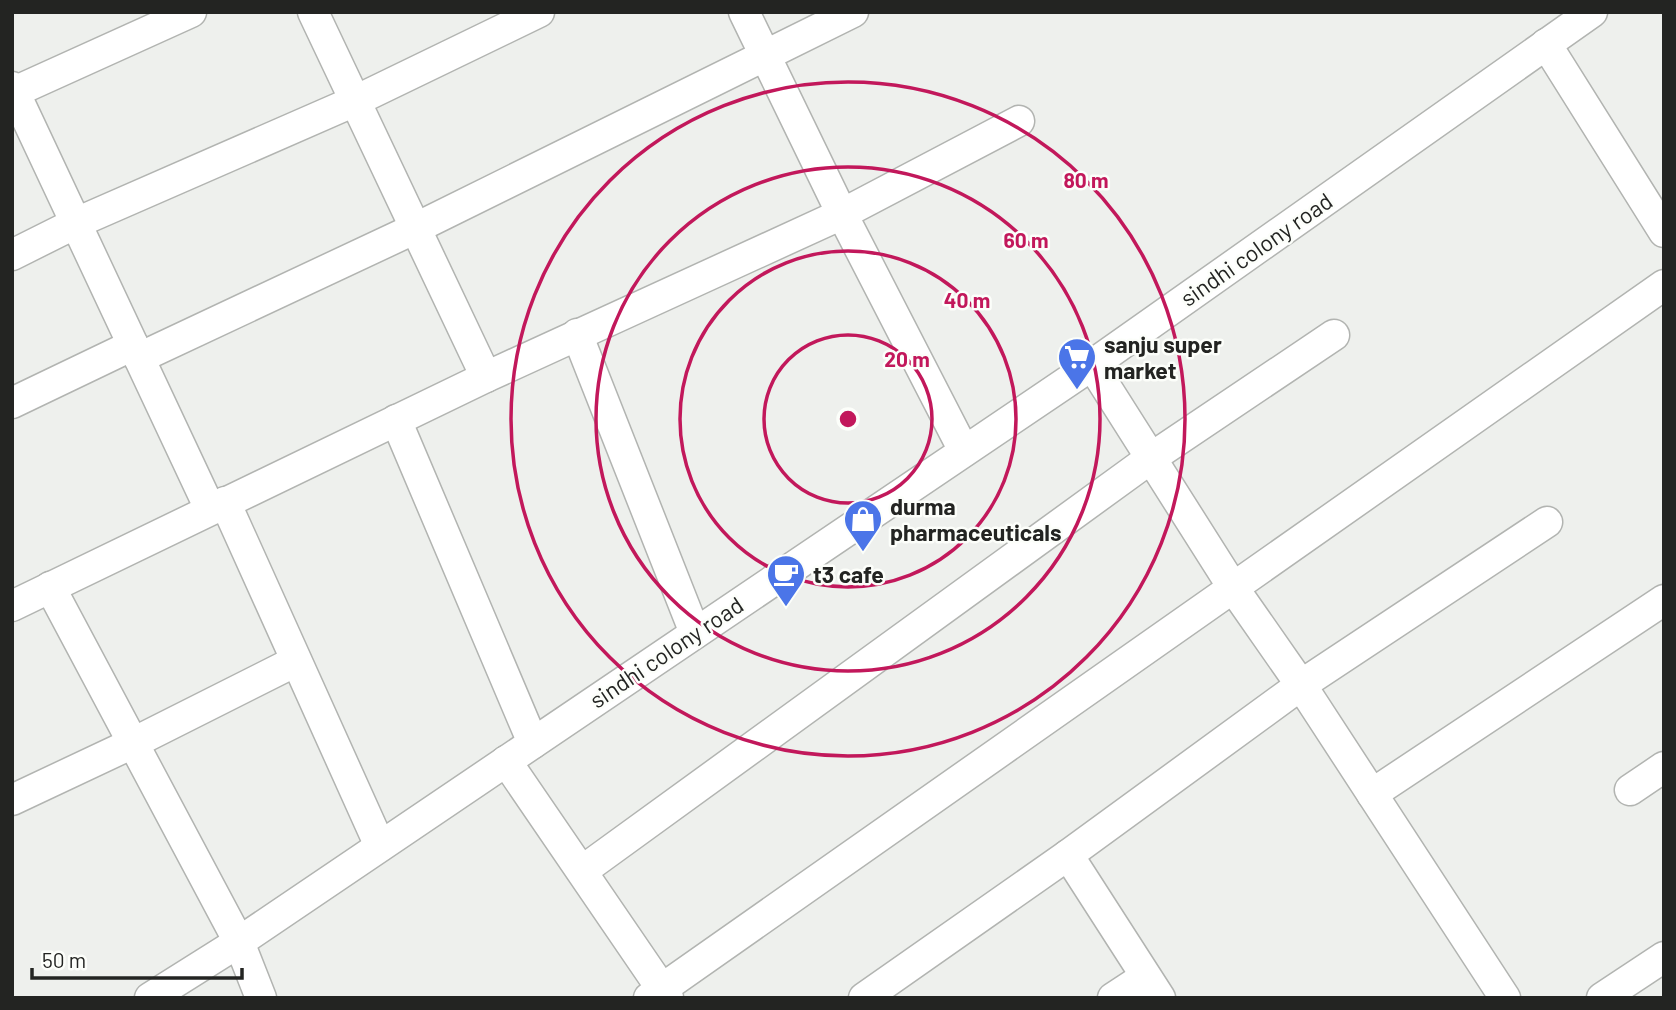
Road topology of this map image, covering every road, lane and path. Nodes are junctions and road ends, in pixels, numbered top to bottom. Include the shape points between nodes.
1 (191, 12) edge
2 (313, 12) edge
3 (539, 12) edge
4 (744, 12) edge
5 (853, 12) edge
6 (1592, 12) edge
7 (1546, 44) junction
8 (764, 54) junction
9 (13, 91) edge
10 (355, 100) junction
11 (1019, 121) dead end
12 (842, 214) junction
13 (76, 223) junction
14 (416, 228) junction
15 (1664, 232) edge
16 (12, 255) edge
17 (1664, 285) edge
18 (577, 334) junction
19 (1334, 335) dead end
20 (136, 352) junction
21 (1092, 365) junction
22 (486, 377) junction
23 (12, 403) edge
24 (396, 420) junction
25 (964, 451) junction
26 (1151, 458) junction
27 (217, 506) junction
28 (1547, 522) dead end
29 (50, 587) junction
30 (1234, 589) junction
31 (1664, 600) edge
32 (12, 606) edge
33 (695, 633) junction
34 (296, 661) junction
35 (1301, 685) junction
36 (133, 743) junction
37 (533, 743) junction
38 (506, 761) junction
39 (1664, 767) edge
40 (1630, 790) dead end
41 (1372, 794) junction
42 (12, 800) edge
43 (380, 846) junction
44 (1068, 855) junction
45 (582, 871) junction
46 (239, 942) junction
47 (1664, 957) edge
48 (1152, 987) edge
49 (660, 995) edge
50 (150, 998) edge
51 (261, 998) edge
52 (864, 998) edge
53 (1113, 998) edge
54 (1505, 998) edge
55 (1602, 998) edge

1 - 9 street
2 - 10 street
3 - 10 street
4 - 8 street
5 - 8 street
6 - 7 street, sindhi colony road
7 - 15 street
7 - 21 street, sindhi colony road
8 - 12 street
8 - 14 street
9 - 13 street
10 - 13 street
10 - 14 street
11 - 12 street
12 - 18 street
12 - 25 street
13 - 16 street
13 - 20 street
14 - 20 street
14 - 22 street
17 - 30 street
18 - 22 street
18 - 33 street
19 - 26 street
20 - 23 street
20 - 27 street
21 - 25 street, sindhi colony road
21 - 26 street
22 - 24 street
24 - 27 street
24 - 37 street
25 - 33 street, sindhi colony road
26 - 30 street
26 - 45 street
27 - 29 street
27 - 34 street
28 - 35 street
29 - 32 street
29 - 36 street
30 - 35 street
30 - 49 street
31 - 41 street
33 - 37 street, sindhi colony road
34 - 36 street
34 - 43 street
35 - 41 street
35 - 44 street
36 - 42 street
36 - 46 street
37 - 38 street, sindhi colony road
38 - 43 street, sindhi colony road
38 - 45 street
39 - 40 street
41 - 54 street
43 - 46 street, sindhi colony road
44 - 48 street
44 - 52 street
45 - 49 street
46 - 50 street, sindhi colony road
46 - 51 street
47 - 55 street
48 - 53 street

